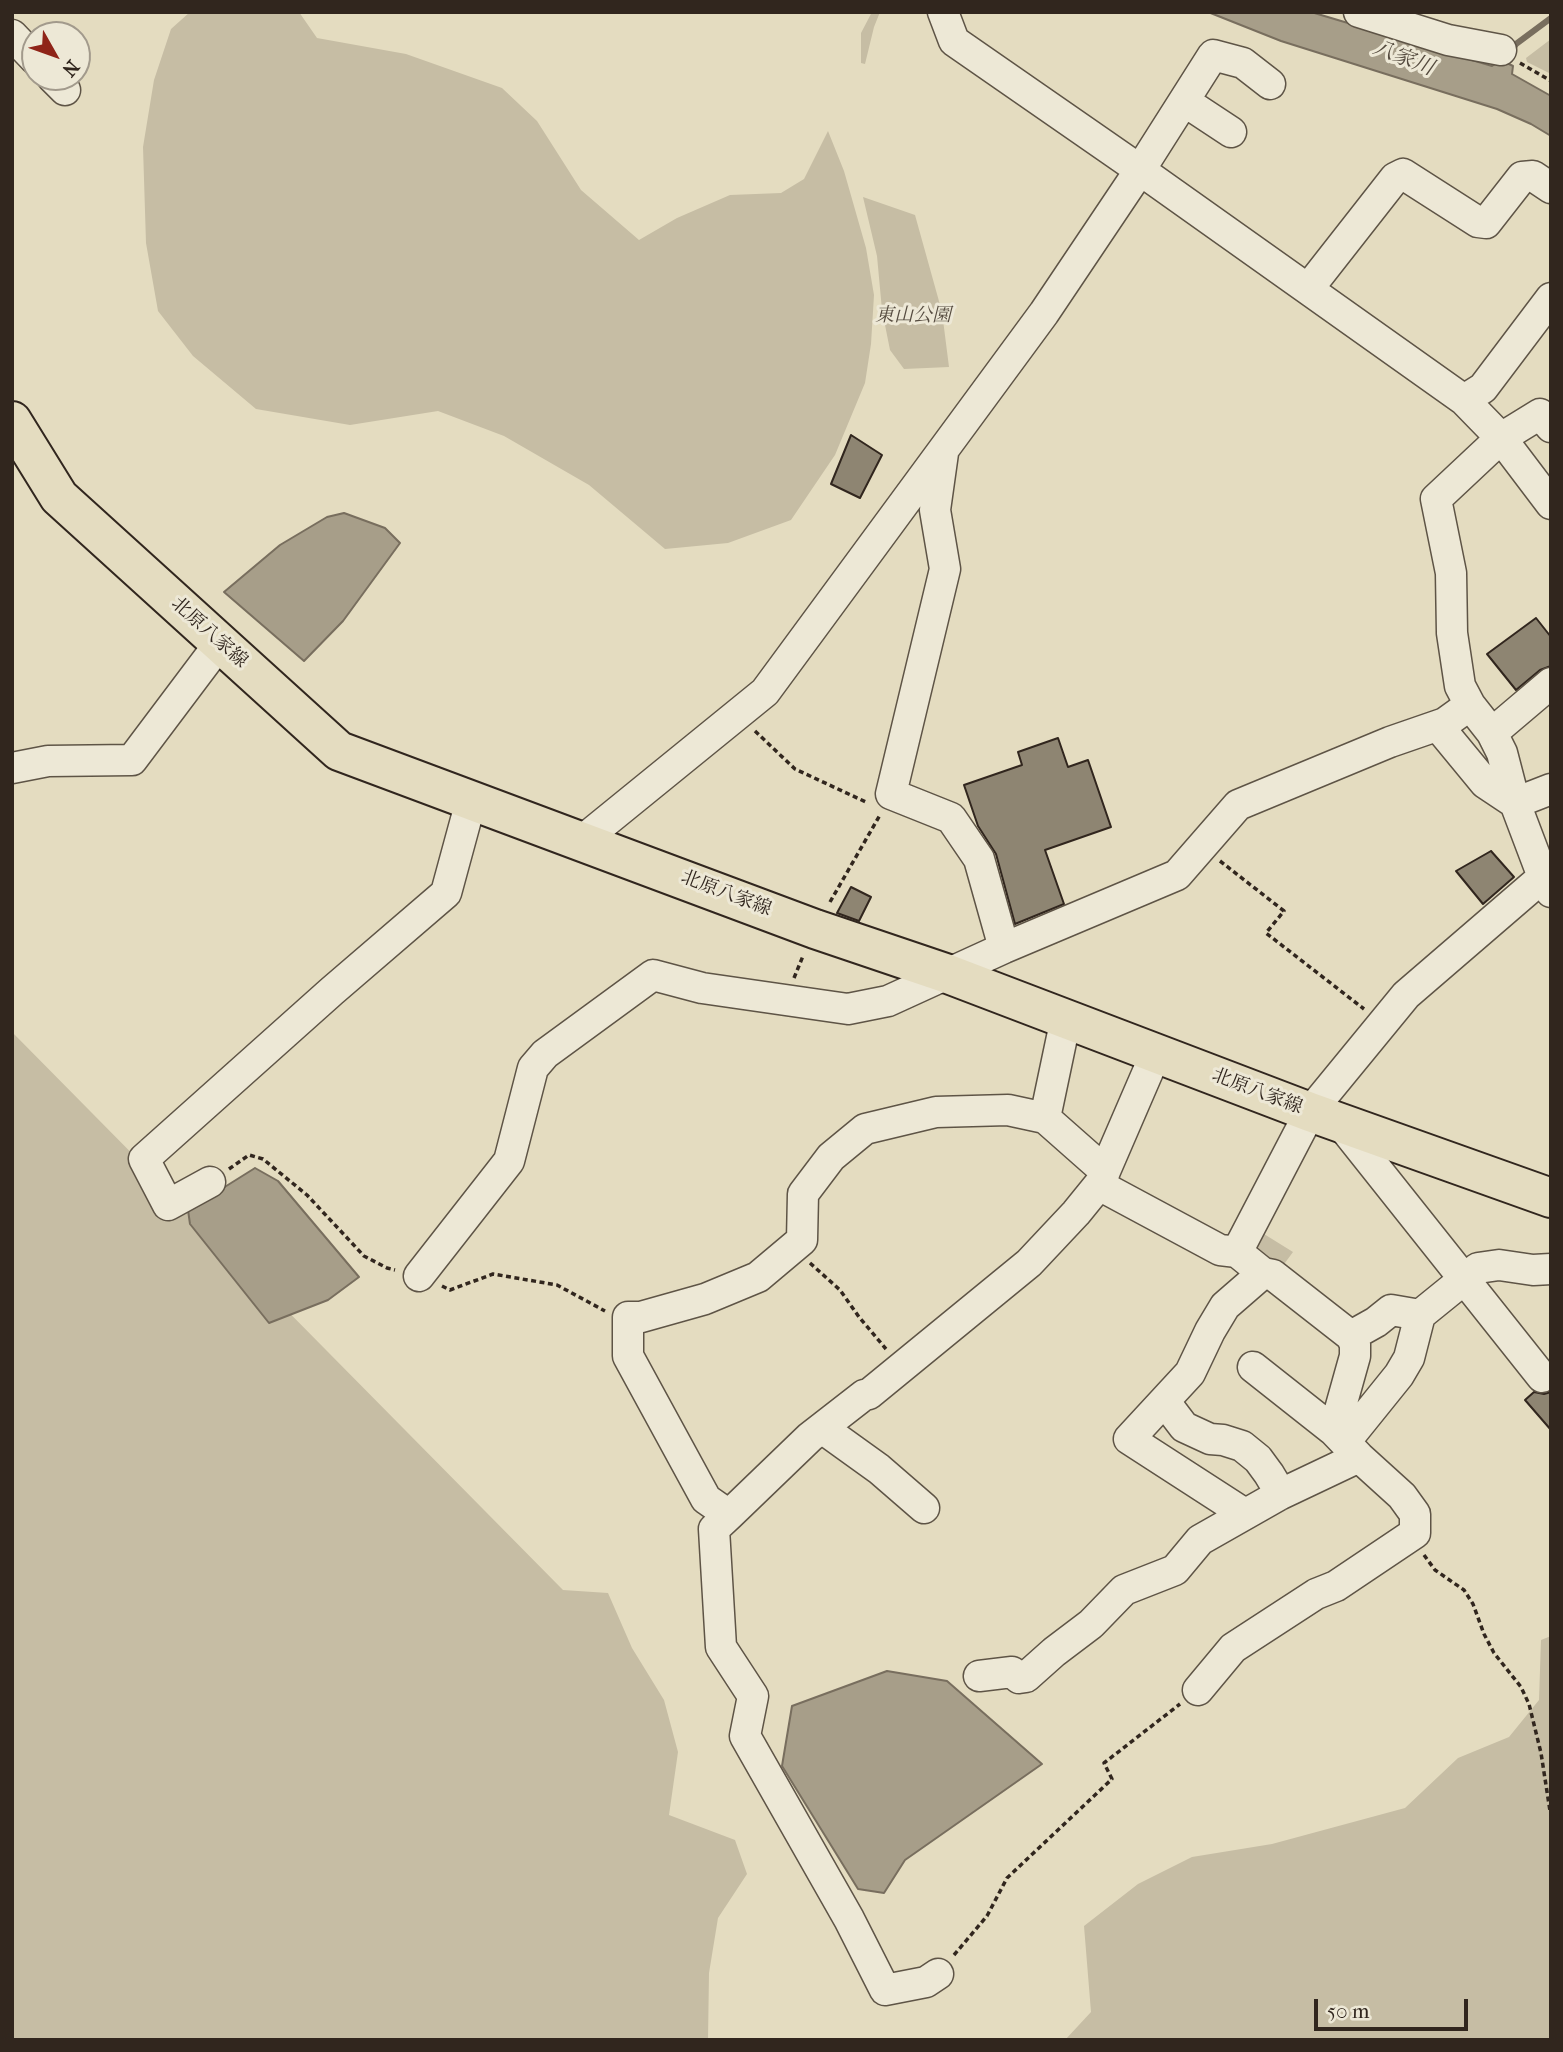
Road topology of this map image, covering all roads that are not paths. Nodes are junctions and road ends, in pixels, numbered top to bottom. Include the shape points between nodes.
1 (943, 12) edge
2 (1359, 12) edge
3 (1501, 50) dead end
4 (1270, 84) dead end
5 (1184, 102) junction
6 (1231, 132) dead end
7 (1140, 170) junction
8 (1551, 188) edge
9 (1308, 289) junction
10 (1549, 304) edge
11 (1464, 400) junction
12 (12, 421) edge
13 (1551, 427) edge
14 (1500, 438) junction
15 (944, 449) junction
16 (1551, 504) edge
17 (220, 643) junction
18 (1551, 683) edge
19 (1471, 705) junction
20 (1437, 726) junction
21 (1492, 733) junction
22 (12, 768) edge
23 (1551, 789) edge
24 (471, 800) junction
25 (1515, 803) junction
26 (583, 840) junction
27 (1547, 885) edge
28 (1004, 948) junction
29 (948, 974) junction
30 (1066, 1018) junction
31 (1156, 1053) junction
32 (1045, 1118) junction
33 (1325, 1118) junction
34 (1102, 1178) junction
35 (210, 1182) dead end
36 (1551, 1198) edge
37 (1237, 1252) junction
38 (1551, 1269) edge
39 (1263, 1273) junction
40 (419, 1276) dead end
41 (1464, 1280) junction
42 (1420, 1315) junction
43 (1351, 1336) junction
44 (1253, 1367) dead end
45 (1542, 1377) dead end
46 (1165, 1402) junction
47 (822, 1428) junction
48 (1346, 1443) junction
49 (1281, 1494) junction
50 (924, 1508) dead end
51 (1245, 1514) junction
52 (729, 1515) junction
53 (979, 1676) dead end
54 (1198, 1690) road end
55 (938, 1974) road end

1 - 7 street via 954,41
2 - 3 street via 1448,40
4 - 5 street via 1243,63 1213,55
5 - 6 street
5 - 7 street
7 - 9 street
7 - 15 street via 1044,313
8 - 9 street via 1532,176 1522,177 1486,223 1403,174 1395,178
9 - 11 street
10 - 11 street via 1483,387
11 - 14 street
12 - 17 main road, 北原八家線 via 60,497
13 - 14 street via 1540,414
14 - 16 street
14 - 19 street via 1436,499 1451,573 1452,633 1460,686
15 - 26 street via 765,692
15 - 28 street via 935,510 945,569 887,802 951,818 979,859
17 - 22 street via 132,760 48,761
17 - 24 main road, 北原八家線 via 340,751
18 - 21 street
19 - 20 street
19 - 21 street
20 - 25 street via 1485,783
20 - 28 street via 1238,805 1177,875
21 - 25 street
23 - 25 street
24 - 26 main road, 北原八家線
24 - 35 street via 446,893 144,1159 168,1205
25 - 27 street
26 - 29 main road, 北原八家線
27 - 33 street via 1406,995 1383,1023
28 - 29 street
29 - 30 main road, 北原八家線
29 - 40 street via 888,1001 848,1009 702,988 653,975 545,1054 533,1068 509,1161
30 - 31 main road, 北原八家線
30 - 32 street
31 - 33 main road, 北原八家線
31 - 34 street
32 - 34 street
32 - 52 street via 1008,1110 936,1112 865,1129 831,1157 803,1194 802,1240 758,1277 705,1300 628,1317 628,1356 706,1499
33 - 36 main road, 北原八家線
33 - 37 street
33 - 41 street
34 - 37 street via 1220,1250
34 - 47 street via 1029,1263
37 - 39 street
38 - 41 street via 1499,1265 1478,1268
39 - 43 street via 1273,1275
39 - 46 street via 1225,1306 1191,1373
41 - 42 street
41 - 45 street
42 - 43 street via 1391,1310
42 - 48 street via 1409,1358
43 - 48 street via 1355,1356
44 - 48 street
46 - 49 street via 1184,1427 1242,1446 1258,1459
46 - 51 street via 1129,1438
47 - 50 street
47 - 52 street
48 - 49 street
48 - 54 street via 1402,1496 1415,1514 1415,1533 1233,1648
49 - 51 street
51 - 53 street via 1200,1540 1175,1570 1125,1590 1027,1677 1012,1672
52 - 55 street via 714,1529 721,1647 753,1696 745,1736 885,1990 926,1982

